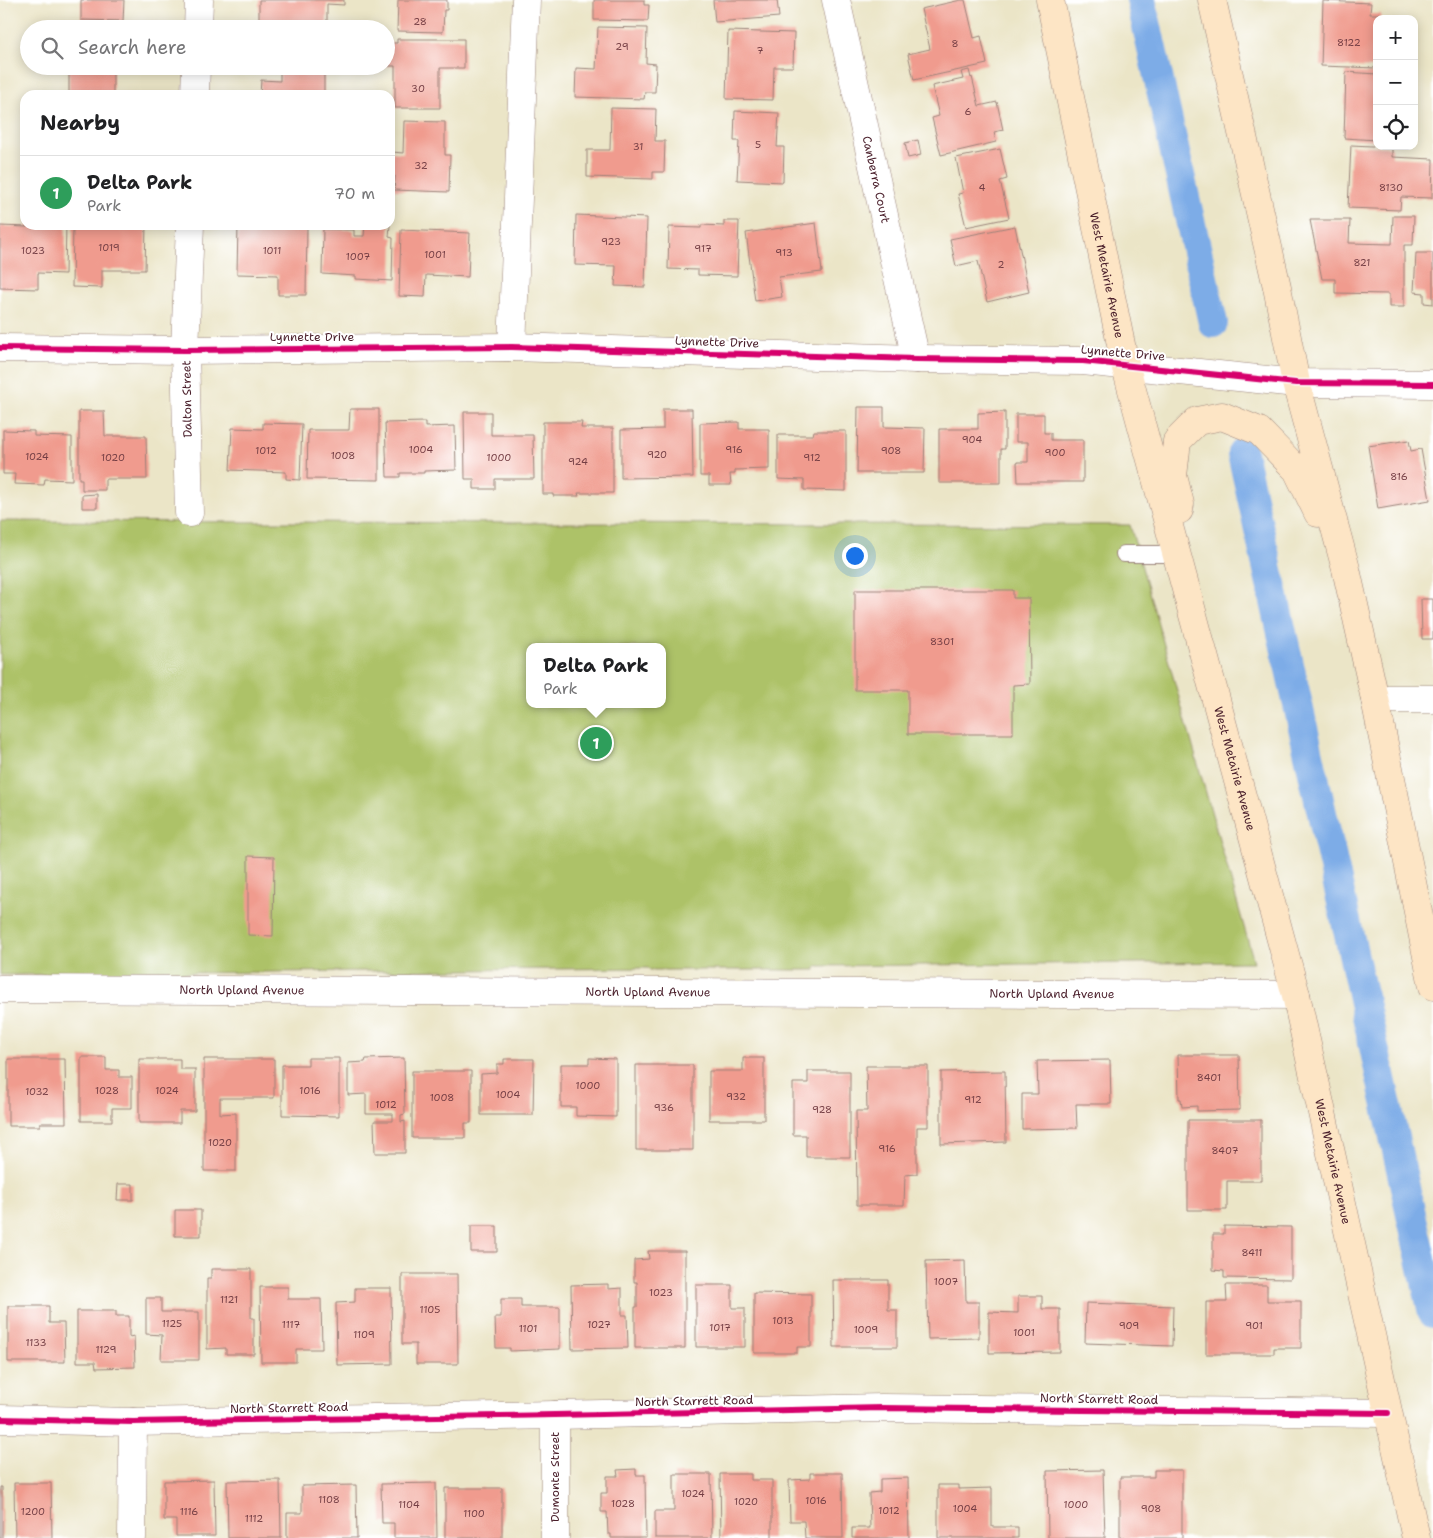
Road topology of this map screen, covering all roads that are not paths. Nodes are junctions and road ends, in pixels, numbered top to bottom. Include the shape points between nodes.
1 (199, 0) edge
2 (526, 0) edge
3 (836, 0) edge
4 (1050, 0) edge
5 (1212, 0) edge
6 (198, 20) edge
7 (196, 75) edge
8 (195, 90) edge
9 (190, 230) edge
10 (512, 347) junction
11 (0, 348) edge
12 (185, 350) junction
13 (916, 359) junction
14 (1125, 364) junction
15 (1296, 383) junction
16 (1433, 384) edge
17 (189, 513) dead end
18 (1124, 554) dead end
19 (1175, 554) junction
20 (1346, 569) junction
21 (1375, 699) junction
22 (1433, 699) edge
23 (1433, 986) edge
24 (0, 989) edge
25 (1296, 995) junction
26 (1388, 1413) junction
27 (555, 1415) junction
28 (0, 1419) edge
29 (132, 1422) junction
30 (132, 1538) edge
31 (555, 1538) edge
32 (1416, 1538) edge

1 - 6 street
2 - 10 street
3 - 13 street, Canberra Court
4 - 14 main road, West Metairie Avenue
5 - 15 main road
7 - 8 street
9 - 12 street, Dalton Street
10 - 12 street, Lynnette Drive
10 - 13 street, Lynnette Drive
11 - 12 street, Lynnette Drive
12 - 17 street, Dalton Street
13 - 14 street, Lynnette Drive
14 - 15 street, Lynnette Drive
14 - 19 main road, West Metairie Avenue
15 - 16 street, Lynnette Drive
15 - 20 main road
18 - 19 lane
19 - 20 main road via 1180,504 1173,476 1177,441 1197,421 1222,416 1259,430 1297,470
19 - 25 main road, West Metairie Avenue
20 - 21 main road
21 - 22 street
21 - 23 main road
24 - 25 street, North Upland Avenue
25 - 26 main road, West Metairie Avenue
26 - 27 street, North Starrett Road via 882,1408
26 - 32 main road, West Metairie Avenue
27 - 29 street, North Starrett Road
27 - 31 street, Dumonte Street
28 - 29 street, North Starrett Road
29 - 30 street

